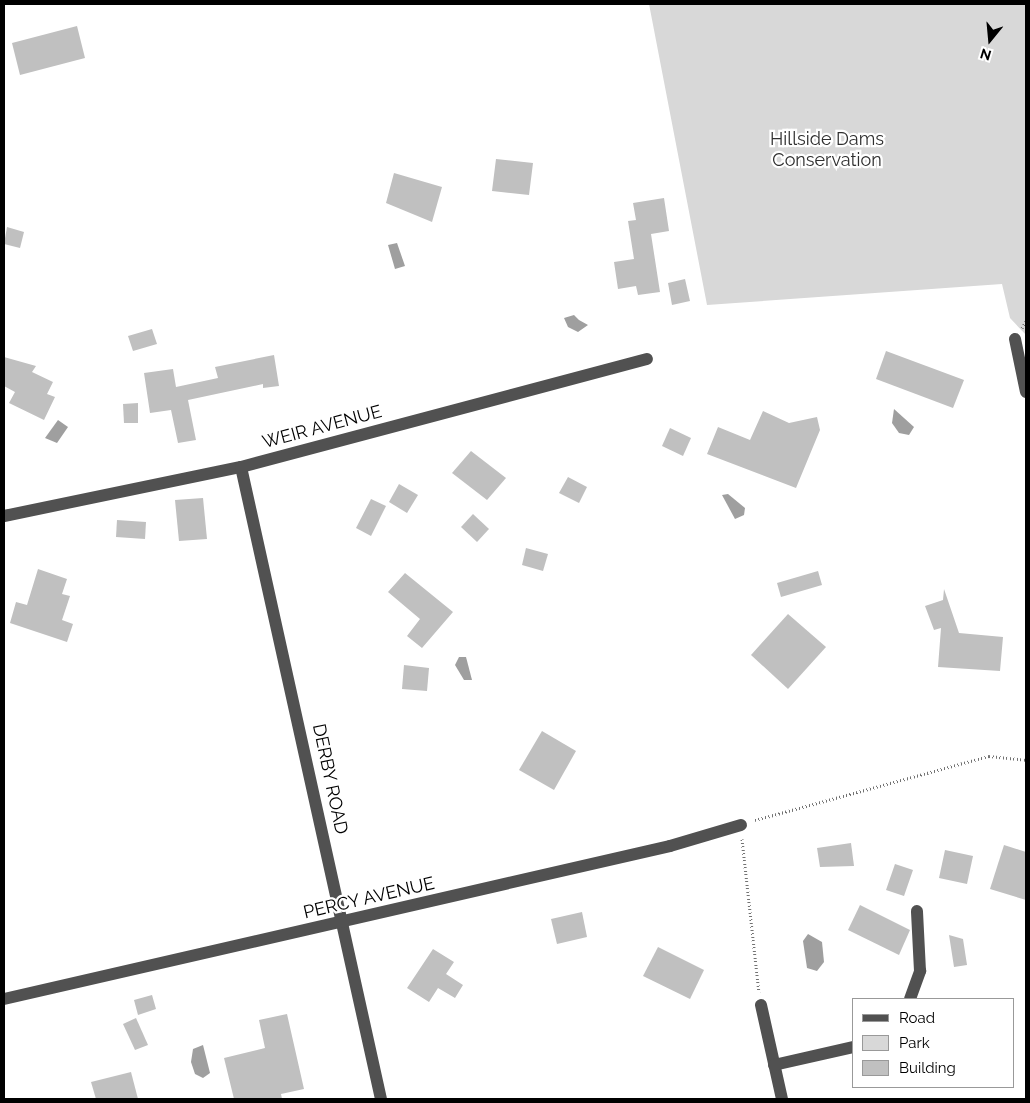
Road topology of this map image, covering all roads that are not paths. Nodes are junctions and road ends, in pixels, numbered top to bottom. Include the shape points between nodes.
1 (1016, 339) dead end
2 (647, 359) dead end
3 (1026, 392) edge
4 (240, 467) junction
5 (4, 516) edge
6 (741, 825) road end
7 (917, 911) dead end
8 (344, 922) junction
9 (910, 998) edge
10 (4, 999) edge
11 (761, 1005) road end
12 (852, 1046) edge
13 (774, 1065) junction
14 (381, 1099) edge
15 (782, 1099) edge

1 - 3 street
2 - 4 street, WEIR AVENUE
4 - 5 street, WEIR AVENUE
4 - 8 street, DERBY ROAD
6 - 8 street, PERCY AVENUE
7 - 9 street via 920,971
8 - 10 street, PERCY AVENUE
8 - 14 street, DERBY ROAD
11 - 13 street
12 - 13 street
13 - 15 street

